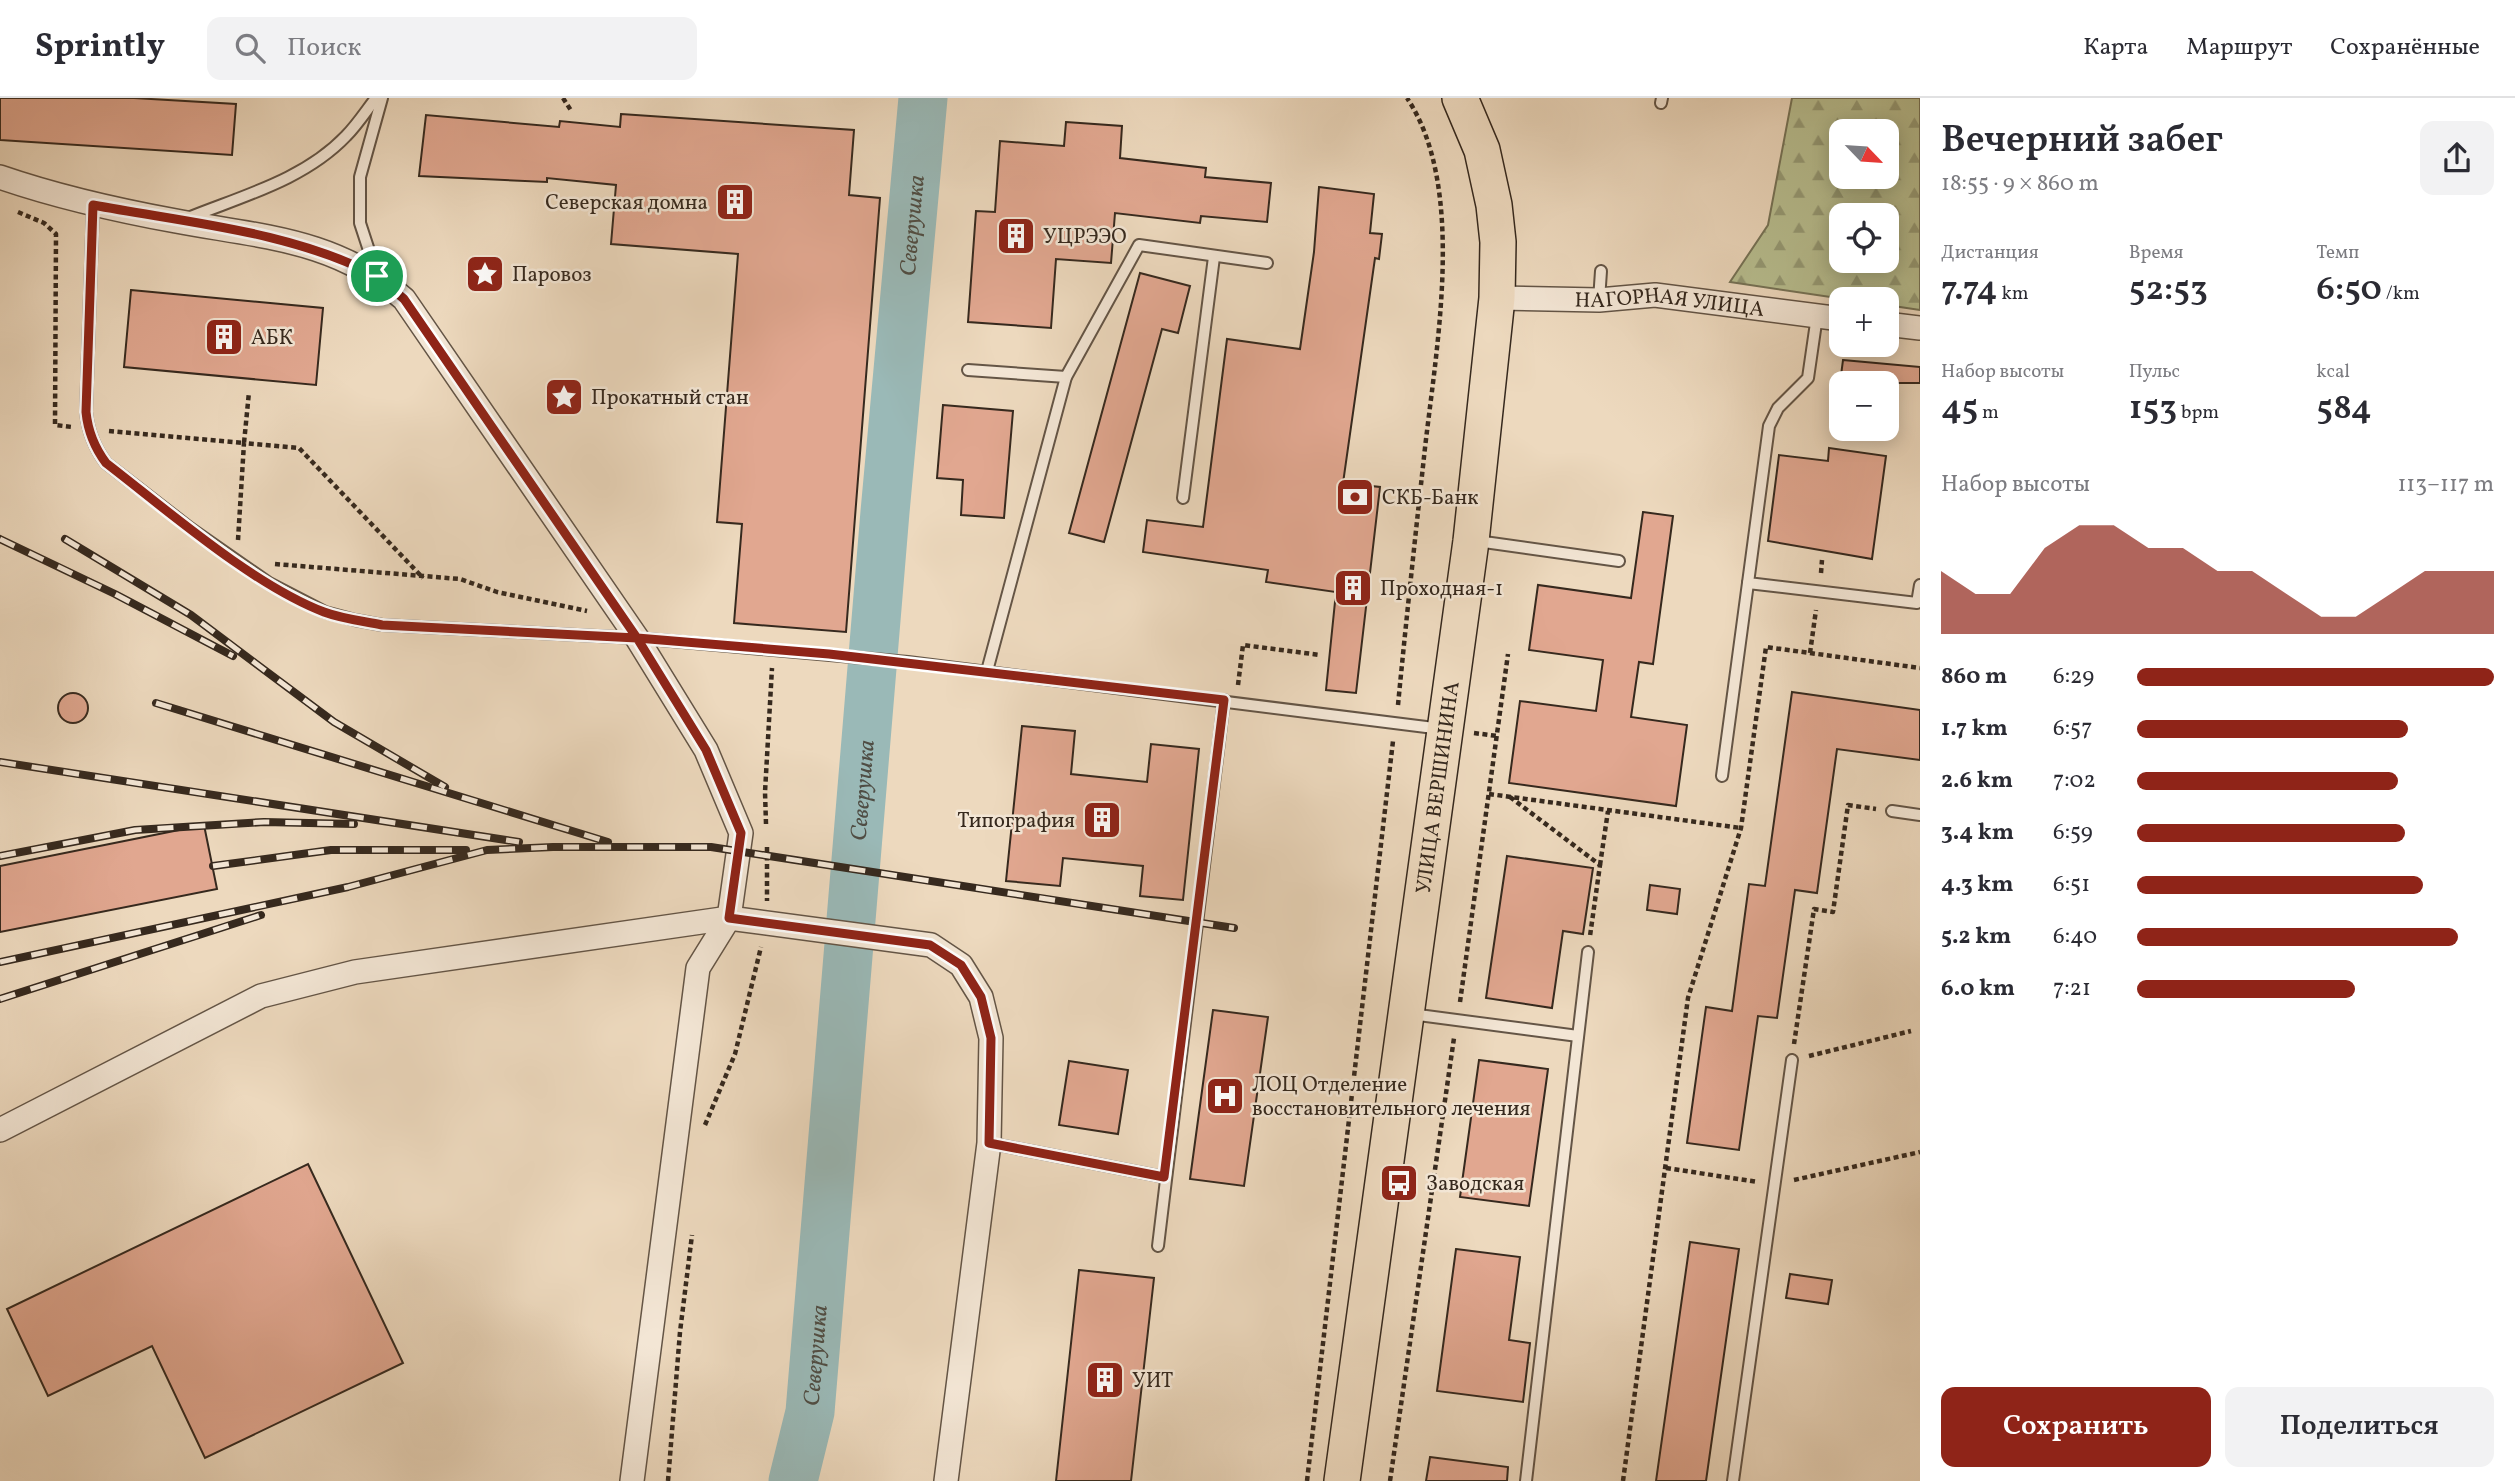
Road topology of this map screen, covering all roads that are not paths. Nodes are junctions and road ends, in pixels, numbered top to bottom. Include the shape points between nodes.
1 (376, 98) edge
2 (382, 98) edge
3 (1460, 98) edge
4 (0, 177) edge
5 (93, 205) junction
6 (180, 222) junction
7 (1214, 257) junction
8 (1267, 262) dead end
9 (1601, 271) dead end
10 (377, 276) junction
11 (1497, 298) junction
12 (1599, 300) junction
13 (1816, 316) junction
14 (1829, 318) edge
15 (1899, 326) edge
16 (1920, 328) edge
17 (968, 370) dead end
18 (1066, 377) junction
19 (1183, 498) dead end
20 (1471, 541) junction
21 (1619, 561) dead end
22 (1748, 583) junction
23 (1920, 585) edge
24 (637, 638) junction
25 (987, 671) junction
26 (1224, 700) junction
27 (1445, 729) junction
28 (1722, 776) dead end
29 (1892, 811) road end
30 (1920, 815) edge
31 (729, 918) junction
32 (1588, 952) road end
33 (1406, 1014) junction
34 (1578, 1036) junction
35 (1792, 1060) road end
36 (0, 1130) edge
37 (989, 1143) junction
38 (1164, 1177) junction
39 (1158, 1246) dead end
40 (632, 1481) edge
41 (946, 1481) edge
42 (1342, 1481) edge
43 (1526, 1481) edge
44 (1733, 1481) edge

1 - 6 lane via 345,137 308,165 270,188
2 - 10 lane via 360,177 360,223
3 - 11 main road, УЛИЦА ВЕРШИНИНА via 1482,150 1494,205 1499,242
4 - 5 street
5 - 6 street
5 - 24 lane via 86,412 92,441 106,463 269,583 325,612 382,625
6 - 10 street via 298,242
7 - 8 lane
7 - 18 lane via 1139,245
7 - 19 lane
9 - 12 lane
10 - 24 street via 404,299
11 - 12 street, НАГОРНАЯ УЛИЦА
11 - 20 main road, УЛИЦА ВЕРШИНИНА
12 - 13 street, НАГОРНАЯ УЛИЦА via 1655,295
13 - 14 street, НАГОРНАЯ УЛИЦА
13 - 22 lane via 1808,378 1778,408 1769,426
15 - 16 street
17 - 18 lane
18 - 25 lane
20 - 21 lane
20 - 27 main road, УЛИЦА ВЕРШИНИНА
22 - 23 lane via 1917,603
22 - 28 lane
24 - 25 lane
24 - 31 street via 706,750 741,833
25 - 26 lane
26 - 27 lane
26 - 38 lane
27 - 33 main road, УЛИЦА ВЕРШИНИНА
29 - 30 lane
31 - 36 street via 305,983 261,996
31 - 37 street via 930,945 961,965 981,997 991,1038
31 - 40 street via 698,968
32 - 34 lane
33 - 34 lane
33 - 42 main road, УЛИЦА ВЕРШИНИНА
34 - 43 lane
35 - 44 lane
37 - 38 lane
37 - 41 street
38 - 39 lane

